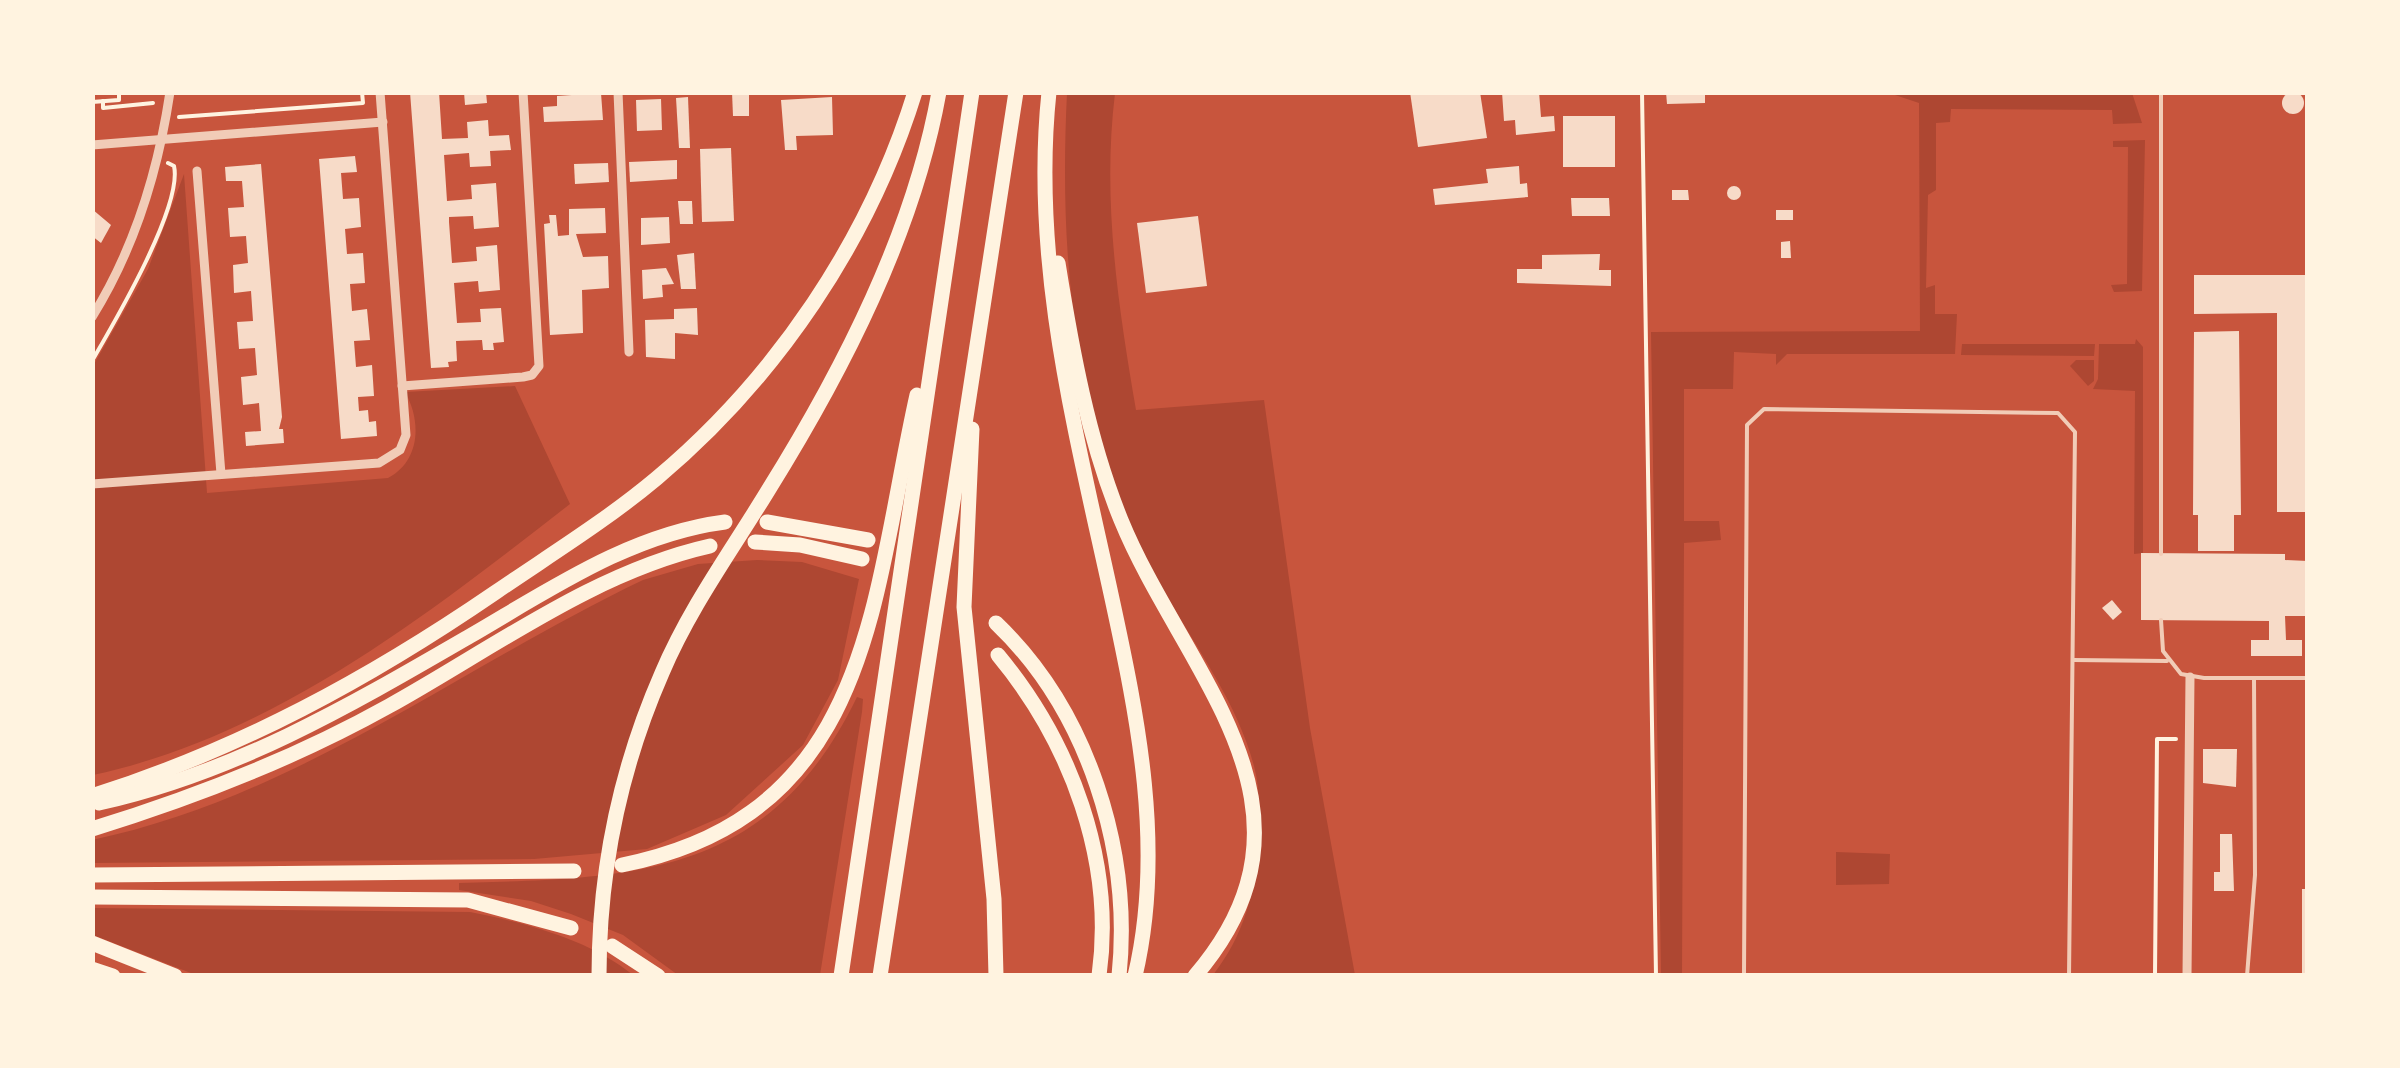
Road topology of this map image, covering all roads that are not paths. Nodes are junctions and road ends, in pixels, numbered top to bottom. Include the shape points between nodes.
1 (170, 92) edge
2 (380, 92) edge
3 (523, 92) edge
4 (618, 92) edge
5 (915, 92) edge
6 (939, 92) edge
7 (972, 92) edge
8 (1016, 92) edge
9 (1048, 92) edge
10 (2161, 92) edge
11 (382, 122) junction
12 (162, 140) junction
13 (92, 145) edge
14 (197, 172) dead end
15 (1045, 184) junction
16 (938, 304) junction
17 (92, 317) edge
18 (978, 340) junction
19 (629, 352) dead end
20 (402, 386) junction
21 (220, 474) junction
22 (92, 484) edge
23 (725, 522) dead end
24 (767, 522) dead end
25 (868, 540) dead end
26 (754, 542) dead end
27 (710, 546) dead end
28 (2161, 554) dead end
29 (862, 559) dead end
30 (2161, 620) dead end
31 (996, 623) dead end
32 (998, 656) dead end
33 (2073, 660) junction
34 (2167, 660) junction
35 (2190, 677) junction
36 (2254, 678) junction
37 (2308, 678) edge
38 (92, 796) edge
39 (92, 805) edge
40 (92, 829) edge
41 (622, 865) dead end
42 (574, 871) dead end
43 (92, 875) edge
44 (92, 896) edge
45 (571, 928) dead end
46 (92, 943) edge
47 (612, 946) dead end
48 (92, 969) edge
49 (599, 974) edge
50 (113, 976) edge
51 (174, 976) edge
52 (658, 976) edge
53 (841, 976) edge
54 (880, 976) edge
55 (996, 976) edge
56 (1098, 976) edge
57 (1119, 976) edge
58 (1135, 976) edge
59 (1195, 976) edge
60 (1744, 976) edge
61 (2069, 976) edge
62 (2188, 976) edge
63 (2247, 976) edge

1 - 12 street
2 - 11 street
3 - 20 street via 539,366 523,377
4 - 19 street
5 - 38 highway via 880,182 818,296 756,378 656,478 357,682 248,738
6 - 49 highway via 883,269 844,354 713,576 643,720 611,838
7 - 16 highway
8 - 18 highway
9 - 15 highway
10 - 28 lane
11 - 12 street
11 - 20 street
12 - 13 street
12 - 17 street via 127,248
14 - 21 street
15 - 58 highway via 1063,370 1124,652 1146,792 1150,862
15 - 59 highway via 1078,370 1109,488 1134,550 1208,680 1246,765 1252,801 1248,870 1225,934
16 - 41 highway via 871,608 838,713 793,777 755,810 710,838
16 - 53 highway
18 - 54 highway
18 - 55 highway via 965,553
20 - 21 street via 406,435 395,456 378,463
21 - 22 street
23 - 39 highway via 677,531 605,559 267,748 192,778
24 - 25 highway
26 - 29 highway
27 - 40 highway via 639,566 311,748
30 - 34 lane
31 - 57 highway via 1052,693 1094,778 1115,850
32 - 56 highway via 1038,707 1082,804 1101,905
33 - 34 lane
33 - 60 lane via 2075,432 2058,413 1764,409 1747,424
33 - 61 lane
34 - 35 lane
35 - 36 lane
35 - 62 street
36 - 37 lane
36 - 63 lane
42 - 43 highway
44 - 45 highway via 468,900
46 - 51 highway
47 - 52 highway
48 - 50 highway

